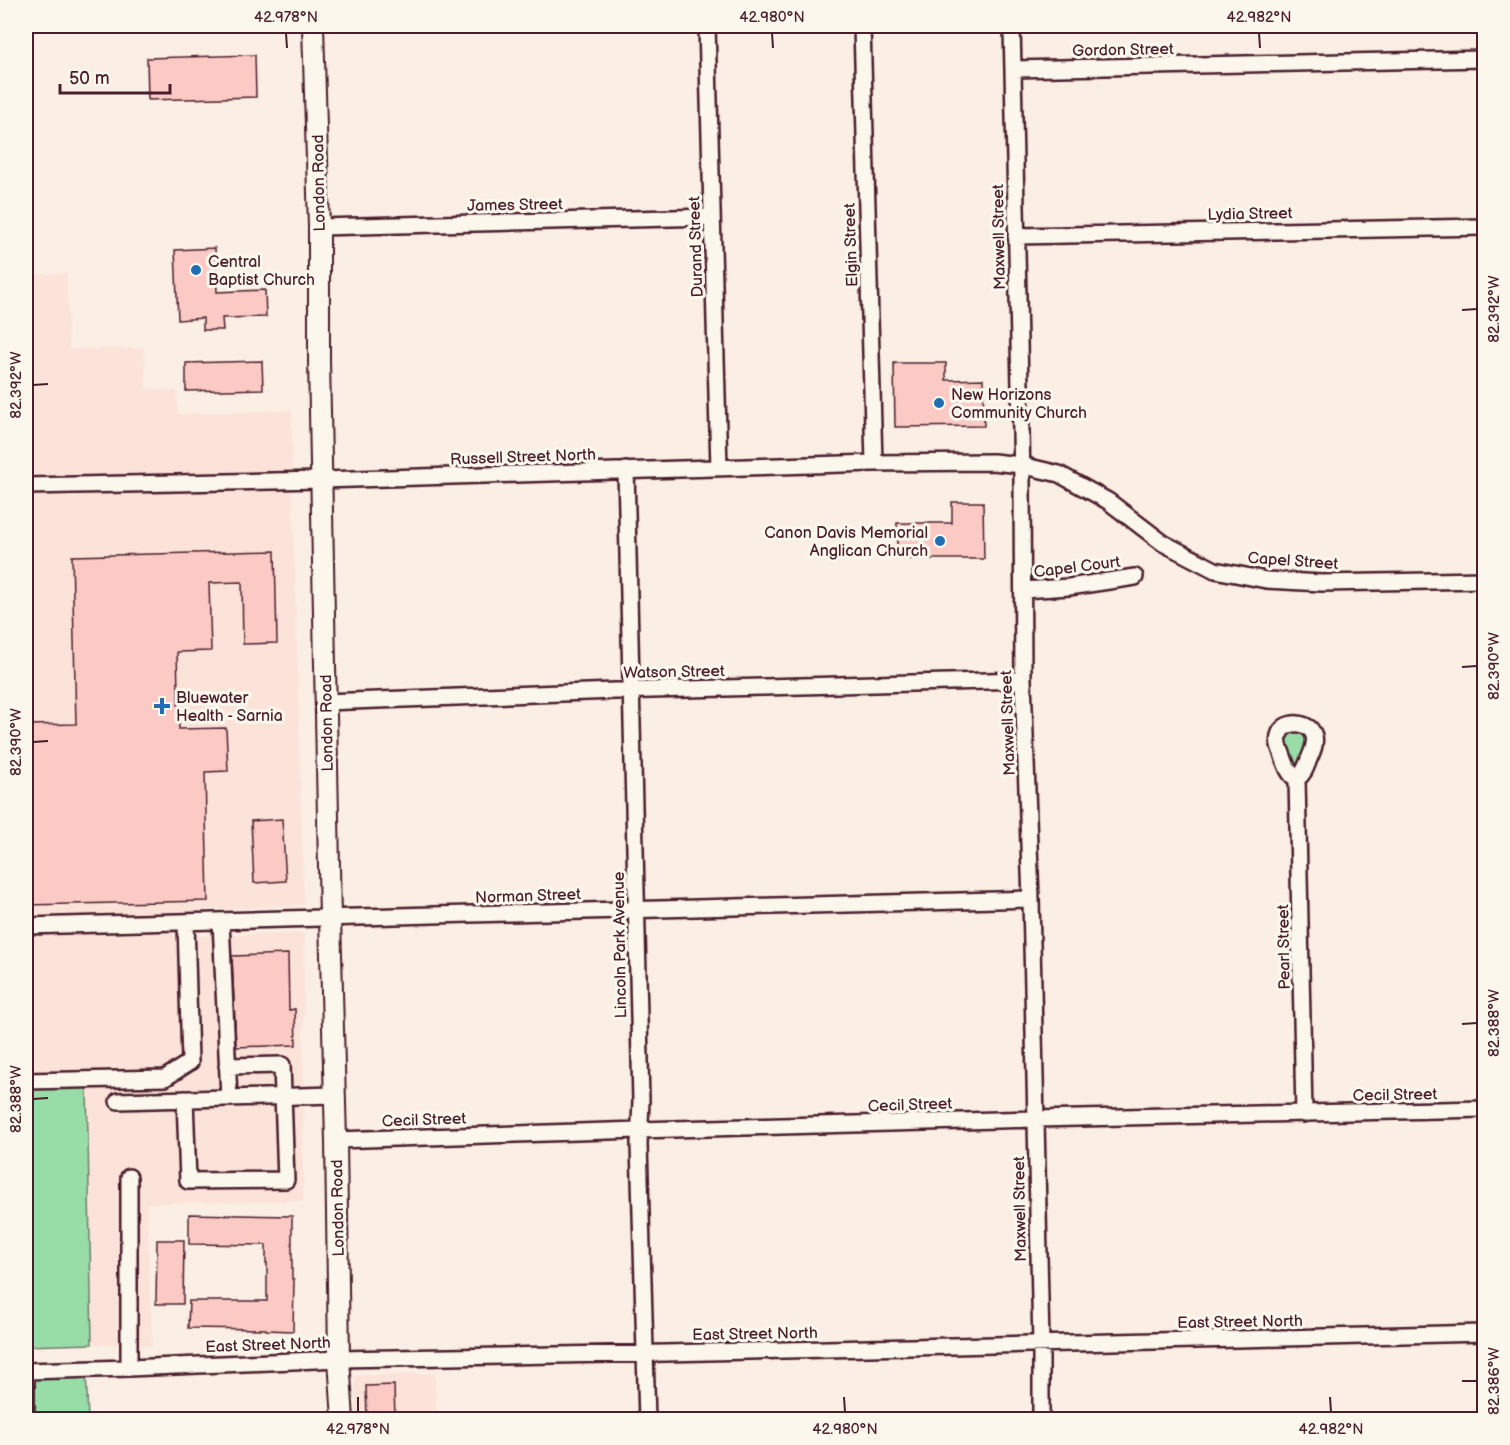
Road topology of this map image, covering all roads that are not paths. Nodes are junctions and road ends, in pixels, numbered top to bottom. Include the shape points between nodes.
1 (313, 26) edge
2 (707, 26) edge
3 (862, 26) edge
4 (1012, 26) edge
5 (1485, 59) edge
6 (1013, 69) junction
7 (712, 217) junction
8 (319, 227) junction
9 (1485, 227) edge
10 (1016, 236) junction
11 (874, 463) junction
12 (1021, 465) junction
13 (719, 468) junction
14 (626, 470) junction
15 (322, 480) junction
16 (26, 486) edge
17 (1135, 577) dead end
18 (1485, 580) edge
19 (1023, 590) junction
20 (1023, 680) junction
21 (631, 690) junction
22 (325, 702) junction
23 (1297, 778) dead end
24 (1031, 899) junction
25 (636, 910) junction
26 (330, 918) junction
27 (222, 921) junction
28 (186, 922) junction
29 (26, 926) edge
30 (227, 1066) junction
31 (26, 1081) edge
32 (334, 1095) junction
33 (284, 1096) junction
34 (229, 1098) junction
35 (185, 1099) junction
36 (118, 1101) dead end
37 (1485, 1109) edge
38 (1304, 1114) junction
39 (1035, 1119) junction
40 (639, 1130) junction
41 (336, 1140) junction
42 (129, 1177) dead end
43 (1485, 1333) edge
44 (1041, 1344) junction
45 (645, 1353) junction
46 (339, 1359) junction
47 (129, 1368) junction
48 (26, 1371) edge
49 (26, 1419) edge
50 (343, 1419) edge
51 (647, 1419) edge
52 (1041, 1419) edge

1 - 8 main road, London Road
2 - 7 street, Durand Street
3 - 11 street, Elgin Street
4 - 6 street, Maxwell Street
5 - 6 street, Gordon Street
6 - 10 street, Maxwell Street
7 - 8 street, James Street
7 - 13 street, Durand Street
8 - 15 main road, London Road
9 - 10 street, Lydia Street
10 - 12 street, Maxwell Street
11 - 12 street, Russell Street North
11 - 13 street, Russell Street North
12 - 18 street, Capel Street via 1059,474 1108,501 1163,543 1215,570 1266,580 1322,583
12 - 19 street, Maxwell Street
13 - 14 street, Russell Street North
14 - 15 street, Russell Street North
14 - 21 street, Lincoln Park Avenue
15 - 16 street, Russell Street North
15 - 22 main road, London Road
17 - 19 street, Capel Court
19 - 20 street, Maxwell Street
20 - 21 street, Watson Street
20 - 24 street, Maxwell Street
21 - 22 street, Watson Street
21 - 25 street, Lincoln Park Avenue
22 - 26 main road, London Road
23 - 38 street, Pearl Street
24 - 25 street, Norman Street
24 - 39 street, Maxwell Street
25 - 26 street, Norman Street
25 - 40 street, Lincoln Park Avenue
26 - 27 street, Norman Street
26 - 32 main road, London Road
27 - 28 street, Norman Street
27 - 30 street
28 - 29 street, Norman Street
28 - 31 street via 190,1062 165,1078
30 - 33 street via 282,1065
30 - 34 street
32 - 33 street
32 - 41 main road, London Road
33 - 34 street
33 - 35 street via 286,1180 188,1181
34 - 35 street
35 - 36 street
37 - 38 street, Cecil Street
38 - 39 street, Cecil Street
39 - 40 street, Cecil Street
39 - 44 street, Maxwell Street
40 - 41 street, Cecil Street
40 - 45 street, Lincoln Park Avenue
41 - 46 main road, London Road
42 - 47 street
43 - 44 street, East Street North
44 - 45 street, East Street North
44 - 52 street, Maxwell Street
45 - 46 street, East Street North
45 - 51 street, Lincoln Park Avenue
46 - 47 street, East Street North
46 - 50 main road, London Road
47 - 48 street, East Street North
48 - 49 street

